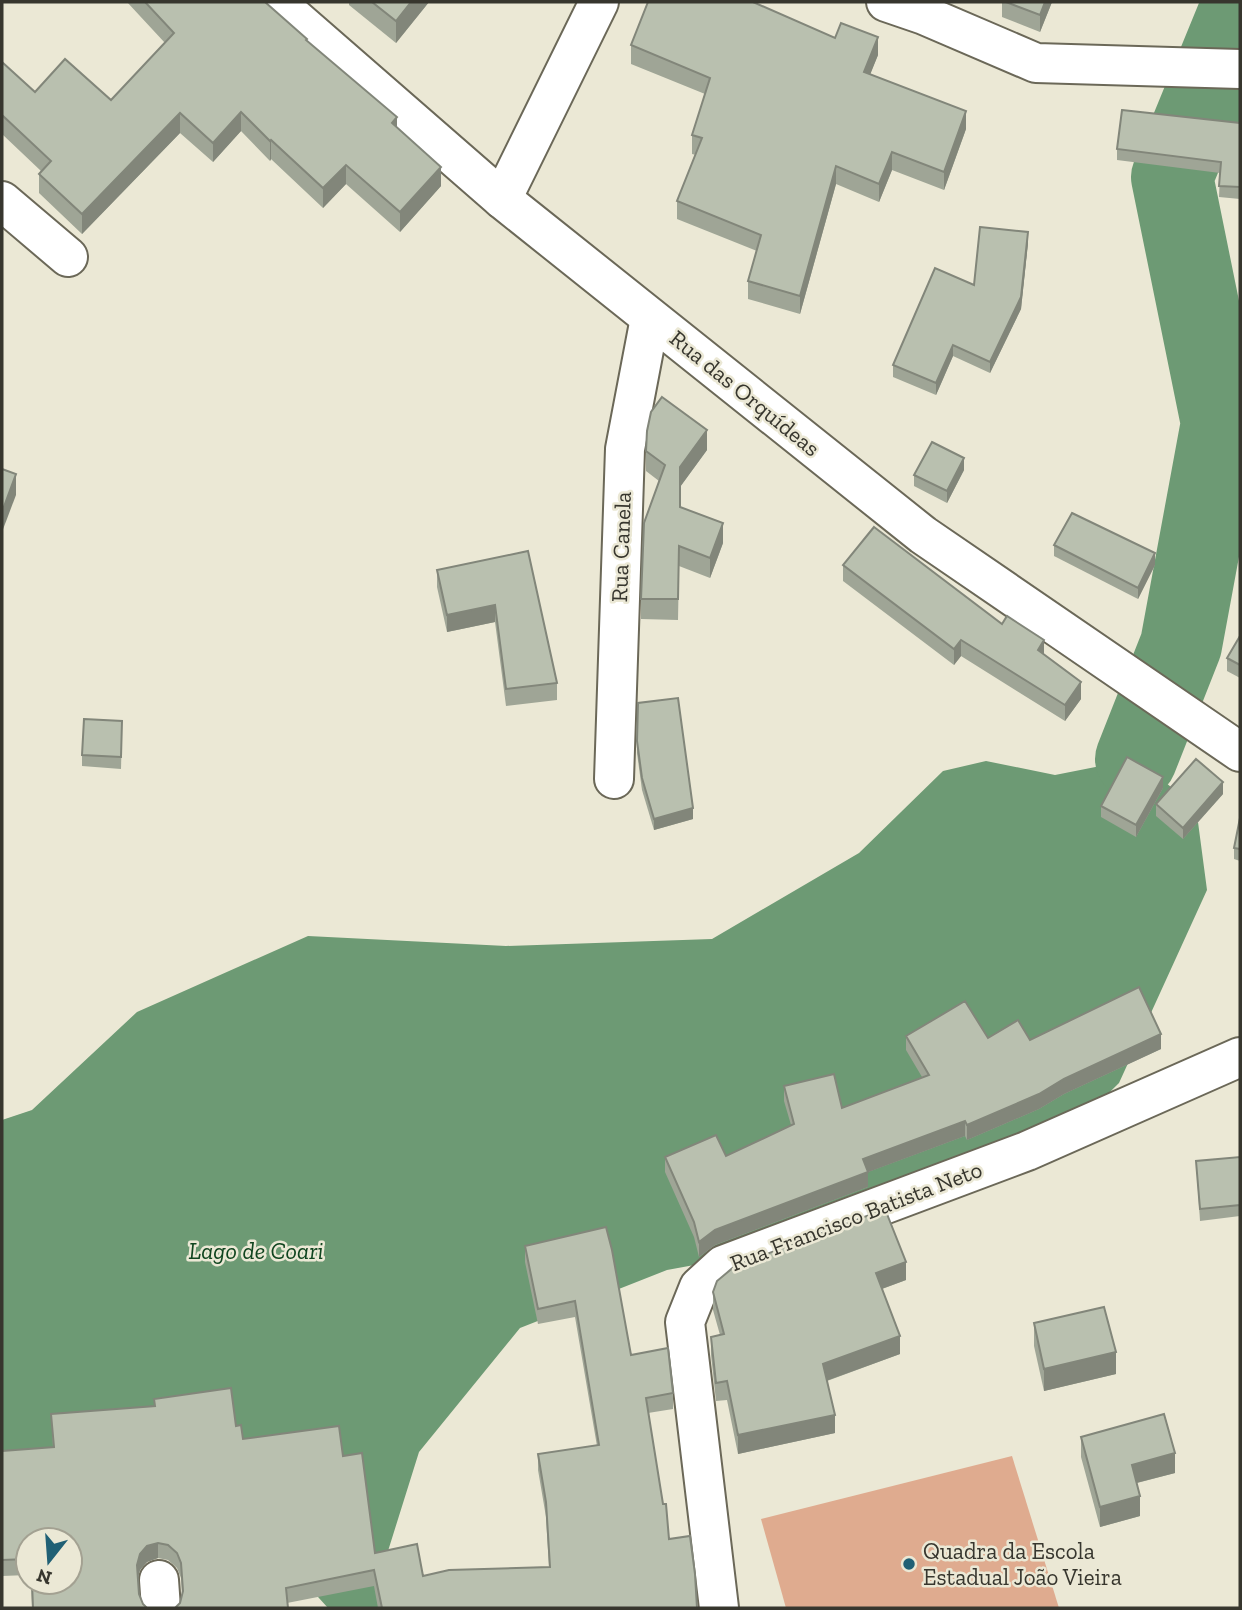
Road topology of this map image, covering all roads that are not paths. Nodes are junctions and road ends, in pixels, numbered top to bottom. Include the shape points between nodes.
1 (276, 2) edge
2 (599, 2) edge
3 (886, 2) edge
4 (928, 8) edge
5 (1240, 69) edge
6 (502, 199) junction
7 (2, 201) edge
8 (68, 257) dead end
9 (650, 318) junction
10 (1240, 752) edge
11 (614, 779) dead end
12 (1240, 1057) edge
13 (719, 1608) edge

1 - 6 street, Rua das Orquídeas
2 - 6 street
3 - 4 street
4 - 5 street via 1036,63
6 - 9 street, Rua das Orquídeas
7 - 8 street
9 - 10 street, Rua das Orquídeas via 923,535
9 - 11 street, Rua Canela via 625,449
12 - 13 street, Rua Francisco Batista Neto via 1027,1151 723,1265 699,1287 685,1322

